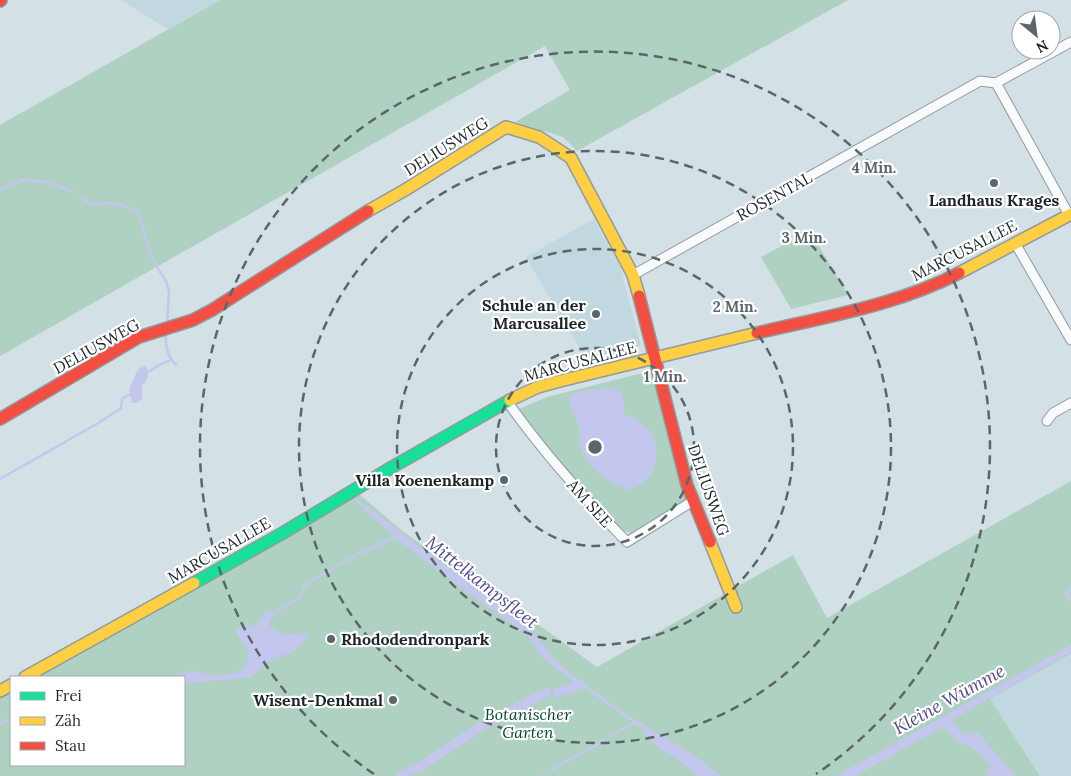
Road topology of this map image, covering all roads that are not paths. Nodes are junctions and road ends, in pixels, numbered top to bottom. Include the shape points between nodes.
1 (1071, 42) edge
2 (996, 83) junction
3 (1070, 214) edge
4 (1015, 242) junction
5 (633, 275) junction
6 (1071, 340) edge
7 (654, 358) junction
8 (507, 401) junction
9 (1071, 403) edge
10 (0, 420) edge
11 (1047, 421) dead end
12 (693, 501) junction
13 (736, 607) dead end
14 (27, 676) edge

1 - 2 street, ROSENTAL
2 - 3 street
2 - 5 street, ROSENTAL via 980,81
3 - 4 street, MARCUSALLEE
4 - 6 street
4 - 7 street, MARCUSALLEE via 938,284 908,296
5 - 7 street, DELIUSWEG
5 - 10 street, DELIUSWEG via 571,158 539,137 506,127 350,221 212,310 193,320 139,337
7 - 8 street, MARCUSALLEE via 538,387
7 - 12 street, DELIUSWEG
8 - 12 street, AM SEE via 568,478 627,542
8 - 14 street, MARCUSALLEE via 289,529
9 - 11 street via 1053,413
12 - 13 street, DELIUSWEG

